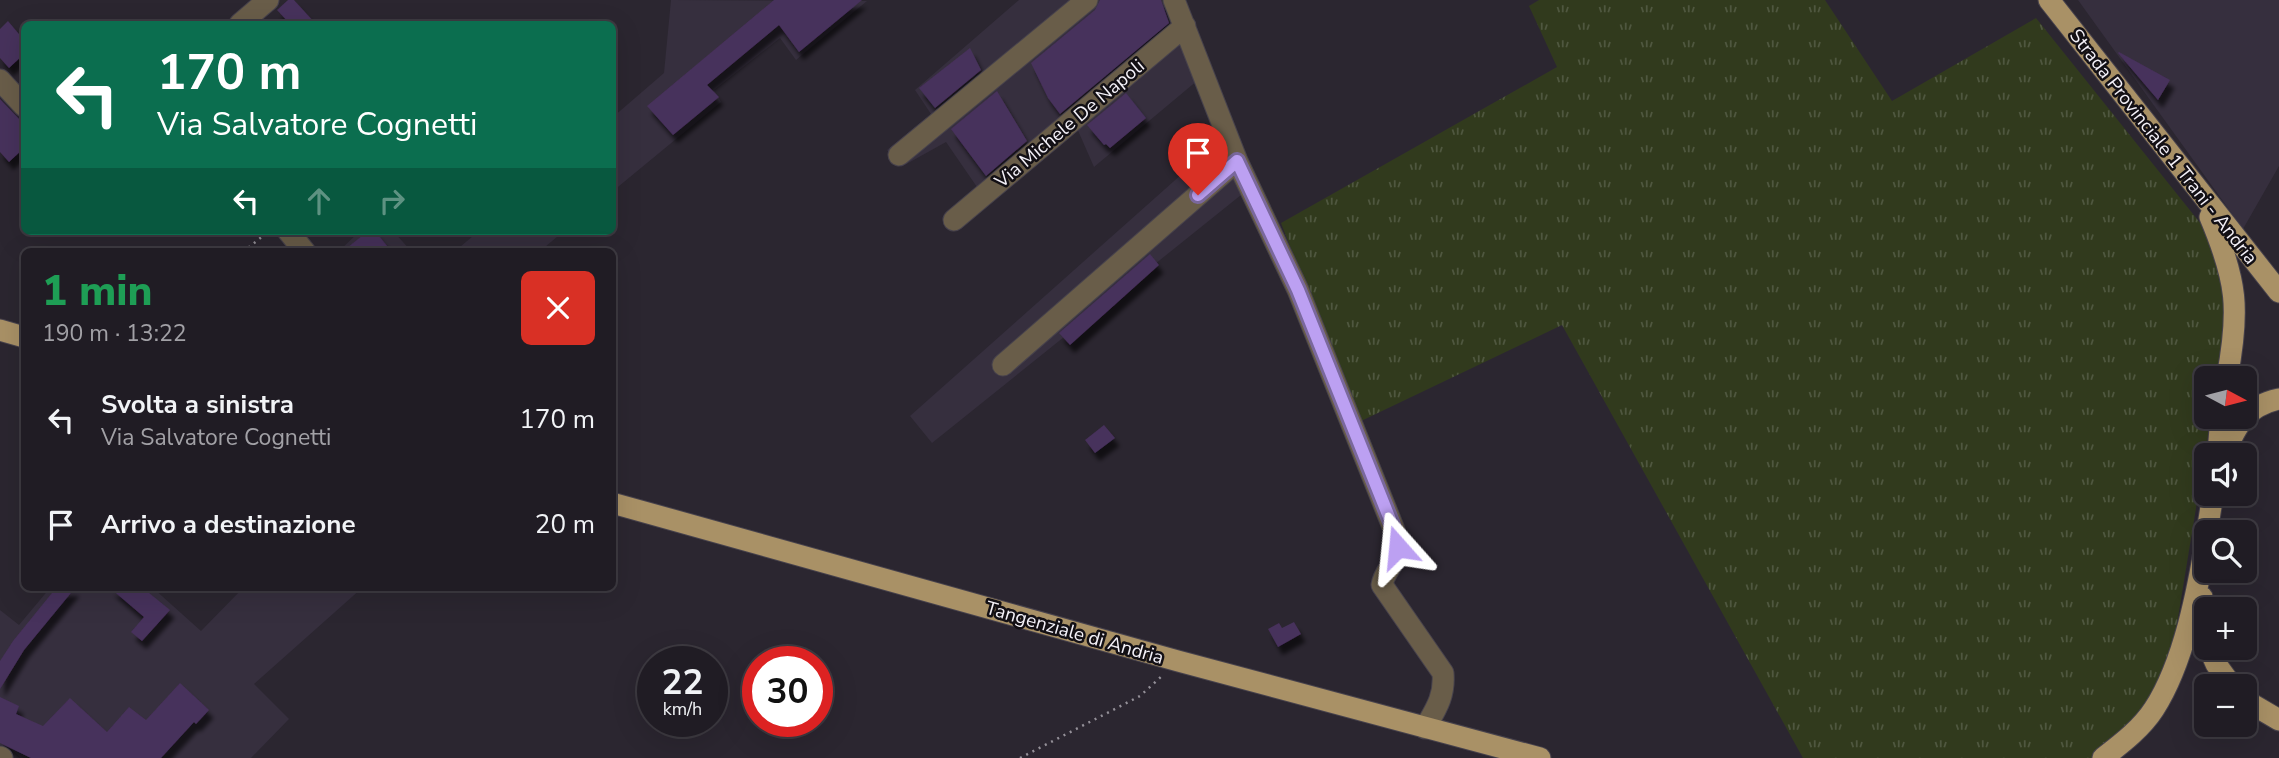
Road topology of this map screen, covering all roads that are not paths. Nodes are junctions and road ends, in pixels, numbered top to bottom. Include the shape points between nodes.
1 (268, 0) edge
2 (1087, 0) edge
3 (1174, 0) edge
4 (2049, 0) edge
5 (244, 21) edge
6 (1185, 26) junction
7 (0, 80) edge
8 (21, 103) edge
9 (900, 155) dead end
10 (1237, 161) junction
11 (2197, 190) junction
12 (954, 220) dead end
13 (2279, 292) edge
14 (0, 330) edge
15 (21, 336) edge
16 (1003, 365) dead end
17 (2229, 366) edge
18 (2279, 398) edge
19 (2229, 443) edge
20 (616, 504) edge
21 (2198, 583) edge
22 (2257, 706) edge
23 (2279, 720) edge
24 (1425, 728) junction
25 (1539, 758) edge
26 (2103, 758) edge

1 - 5 street
2 - 9 street
3 - 6 street
4 - 11 main road, Strada Provinciale 1 Trani - Andria
6 - 10 street
6 - 12 street, Via Michele De Napoli
7 - 8 street
10 - 16 street
10 - 24 street via 1298,290 1393,527 1398,547 1382,585 1443,673 1441,700
11 - 13 main road, Strada Provinciale 1 Trani - Andria
11 - 17 main road via 2233,282 2236,319
14 - 15 main road
18 - 19 main road via 2252,410 2236,426
20 - 24 main road, Tangenziale di Andria
21 - 26 main road via 2176,668 2153,710
22 - 23 main road
24 - 25 main road, Tangenziale di Andria

